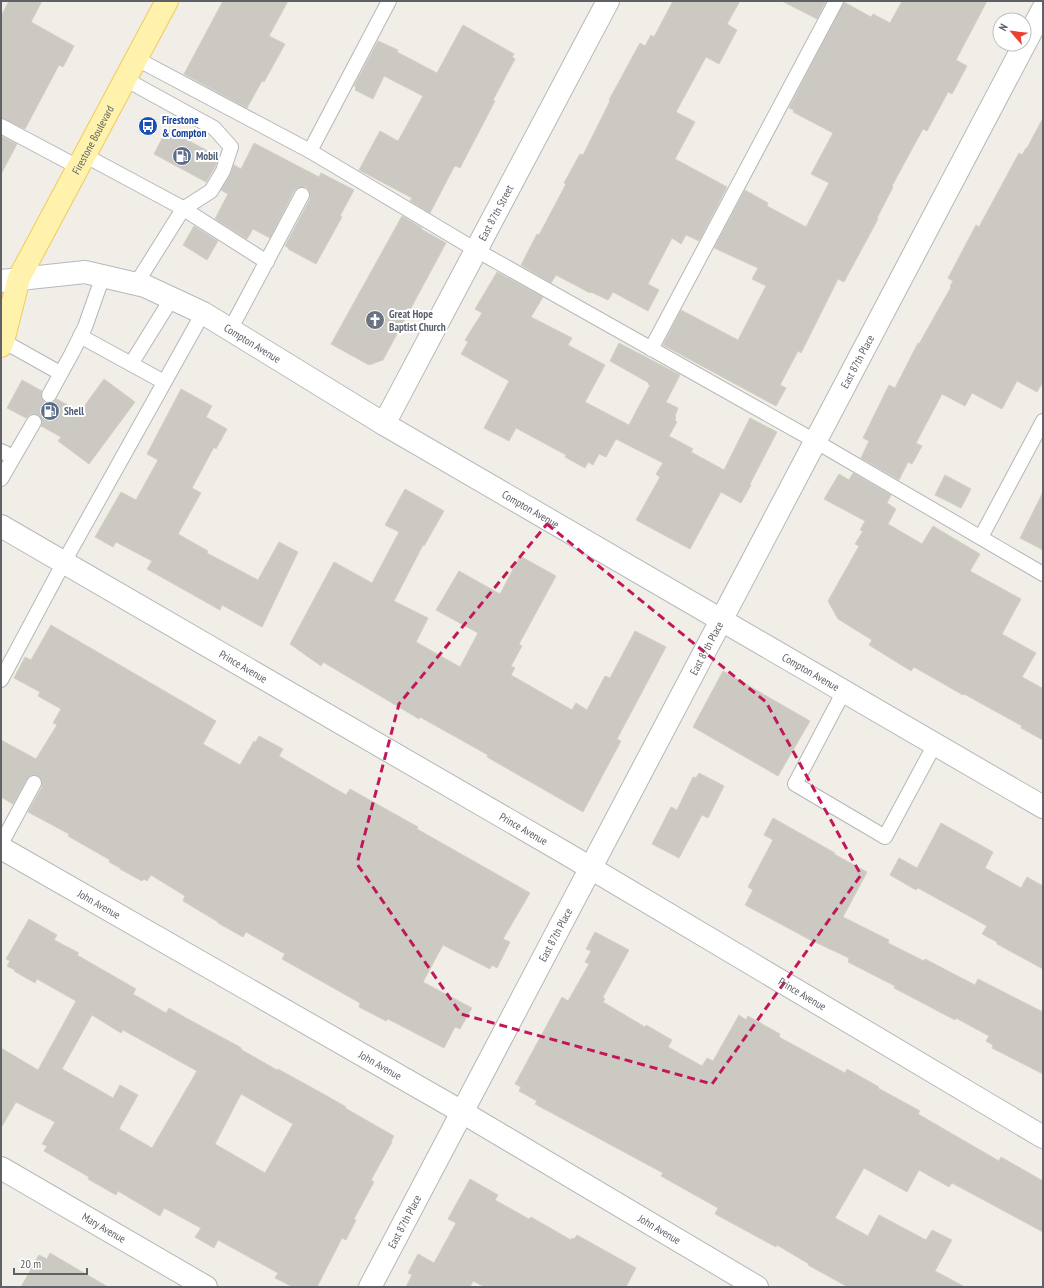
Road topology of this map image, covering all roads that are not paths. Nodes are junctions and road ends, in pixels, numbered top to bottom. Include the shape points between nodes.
1 (167, 1) edge
2 (389, 1) edge
3 (608, 1) edge
4 (836, 1) edge
5 (1043, 9) edge
6 (136, 58) junction
7 (125, 79) junction
8 (1, 126) edge
9 (310, 151) junction
10 (81, 161) junction
11 (302, 195) dead end
12 (183, 209) junction
13 (476, 250) junction
14 (267, 262) junction
15 (103, 276) junction
16 (10, 279) edge
17 (136, 284) junction
18 (1, 295) edge
19 (172, 298) junction
20 (203, 313) junction
21 (230, 330) junction
22 (80, 336) junction
23 (2, 344) edge
24 (651, 349) junction
25 (131, 364) junction
26 (60, 373) junction
27 (164, 382) junction
28 (49, 395) dead end
29 (1043, 421) edge
30 (34, 422) dead end
31 (384, 424) junction
32 (815, 441) junction
33 (1, 450) edge
34 (13, 457) junction
35 (1, 479) edge
36 (1, 526) edge
37 (981, 537) junction
38 (64, 562) junction
39 (1043, 574) edge
40 (721, 619) junction
41 (1, 680) edge
42 (844, 691) junction
43 (935, 744) junction
44 (34, 783) dead end
45 (1043, 807) edge
46 (1, 844) edge
47 (1, 848) edge
48 (590, 868) junction
49 (462, 1112) junction
50 (1043, 1137) edge
51 (1, 1168) edge
52 (206, 1287) edge
53 (370, 1287) edge
54 (757, 1287) edge

1 - 6 main road, Firestone Boulevard
2 - 9 lane
3 - 13 street, East 87th Street
4 - 24 lane
5 - 32 street, East 87th Place
6 - 7 main road, Firestone Boulevard
6 - 9 lane
7 - 10 main road, Firestone Boulevard
7 - 12 lane via 214,128 231,146 223,171 211,192
8 - 10 lane
9 - 13 lane
10 - 12 lane
10 - 16 main road, Firestone Boulevard
11 - 14 lane
12 - 14 lane
12 - 17 lane
13 - 24 lane
13 - 31 street, East 87th Street
14 - 21 lane
15 - 16 street, Compton Avenue via 85,272
15 - 17 street, Compton Avenue
15 - 22 lane
16 - 18 main road, Firestone Boulevard
16 - 23 main road, Firestone Boulevard
17 - 19 street, Compton Avenue
19 - 20 street, Compton Avenue
19 - 25 lane
20 - 21 street, Compton Avenue
20 - 27 lane
21 - 31 street, Compton Avenue
22 - 25 lane
22 - 26 lane
23 - 26 lane
24 - 32 lane
25 - 27 lane
26 - 28 lane
27 - 38 lane
29 - 37 lane
30 - 34 lane
31 - 40 street, Compton Avenue
32 - 37 lane
32 - 40 street, East 87th Place
33 - 34 lane
34 - 35 lane
36 - 38 street, Prince Avenue
37 - 39 lane
38 - 41 lane
38 - 48 street, Prince Avenue
40 - 42 street, Compton Avenue
40 - 48 street, East 87th Place
42 - 43 street, Compton Avenue
42 - 43 lane via 795,784 885,837
43 - 45 street, Compton Avenue
44 - 46 lane
47 - 49 street, John Avenue
48 - 49 street, East 87th Place
48 - 50 street, Prince Avenue
49 - 53 street, East 87th Place
49 - 54 street, John Avenue
51 - 52 street, Mary Avenue

